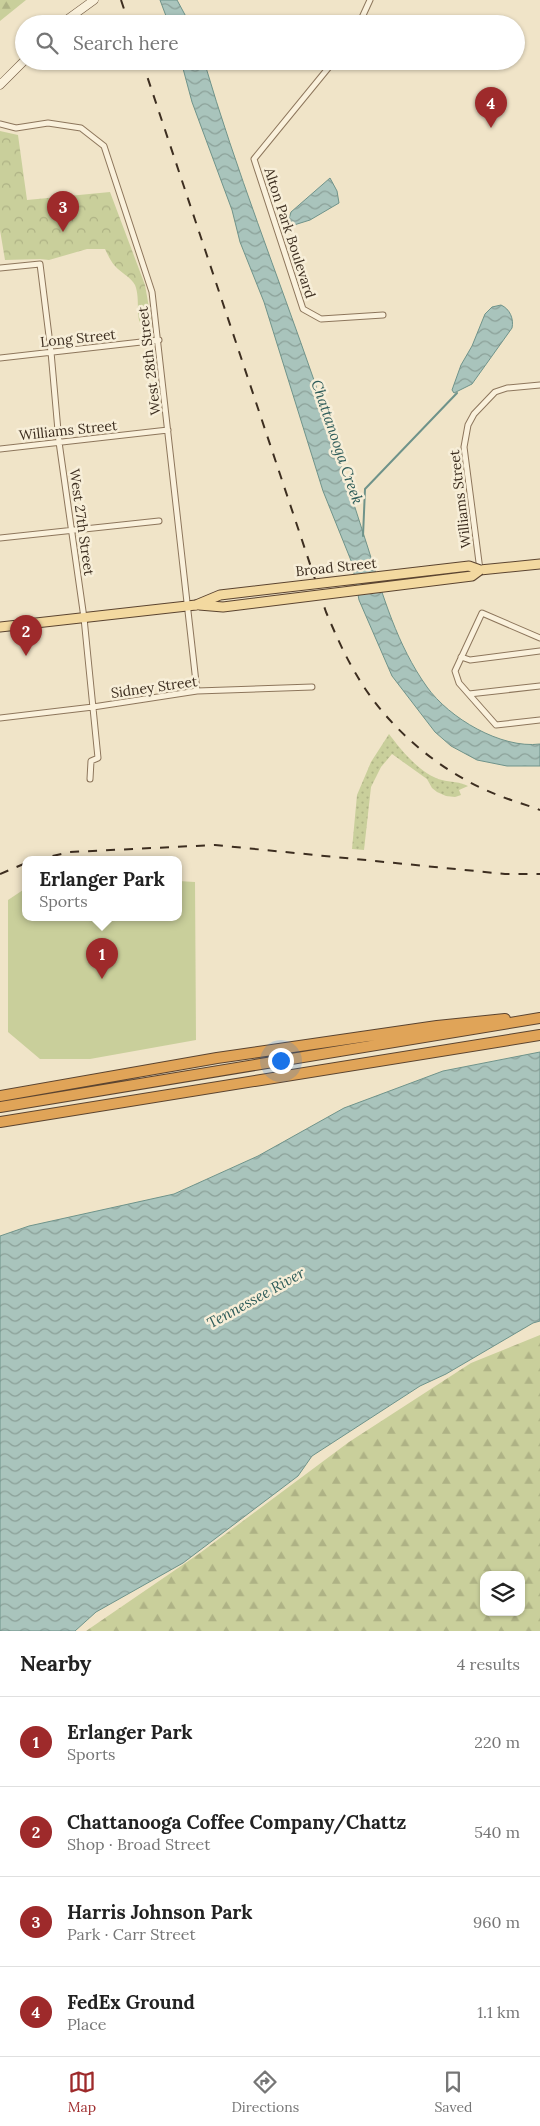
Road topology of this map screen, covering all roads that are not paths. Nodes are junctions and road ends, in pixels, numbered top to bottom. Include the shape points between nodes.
1 (370, 0) edge
2 (91, 2) edge
3 (73, 15) edge
4 (363, 15) edge
5 (15, 69) edge
6 (327, 70) edge
7 (0, 85) edge
8 (0, 124) edge
9 (0, 268) edge
10 (383, 315) dead end
11 (159, 340) junction
12 (51, 352) junction
13 (0, 358) edge
14 (540, 384) edge
15 (168, 430) junction
16 (59, 442) junction
17 (0, 449) edge
18 (159, 521) dead end
19 (71, 529) junction
20 (0, 538) edge
21 (540, 564) edge
22 (480, 570) junction
23 (191, 605) junction
24 (84, 618) junction
25 (0, 627) edge
26 (540, 638) edge
27 (540, 651) edge
28 (461, 658) junction
29 (540, 686) edge
30 (312, 688) dead end
31 (197, 691) junction
32 (469, 694) junction
33 (93, 707) junction
34 (0, 718) edge
35 (540, 720) edge
36 (90, 779) dead end
37 (540, 1018) edge
38 (521, 1021) junction
39 (540, 1035) edge
40 (0, 1096) edge
41 (0, 1106) edge
42 (0, 1122) edge

1 - 4 street
2 - 3 main road
5 - 7 main road
6 - 10 street, Alton Park Boulevard via 254,160 303,309 321,319
8 - 11 street, West 28th Street via 16,128 48,123 81,128 104,146 152,292
9 - 12 street, West 27th Street via 40,264
11 - 12 street, Long Street
11 - 15 street, West 28th Street
12 - 13 street, Long Street
12 - 16 street, West 27th Street
14 - 22 street, Williams Street via 495,392 468,425 464,446
15 - 16 street, Williams Street
15 - 23 street, West 28th Street
16 - 17 street, Williams Street
16 - 19 street, West 27th Street
18 - 19 street
19 - 20 street
19 - 24 street, West 27th Street
21 - 22 main road, Broad Street
22 - 23 main road, Broad Street, bridge via 472,576 223,607
23 - 24 main road, Broad Street
23 - 31 street, West 28th Street
24 - 25 main road, Broad Street
24 - 33 street, West 27th Street
26 - 28 street via 482,613
27 - 28 street via 470,660
28 - 32 street via 455,671 459,683
29 - 32 street
30 - 31 street, Sidney Street
31 - 33 street, Sidney Street
32 - 35 street via 496,725
33 - 34 street, Sidney Street
33 - 36 street, West 27th Street via 98,758 91,761
37 - 38 highway
38 - 40 highway via 501,1018 314,1043
38 - 41 highway
39 - 42 highway

